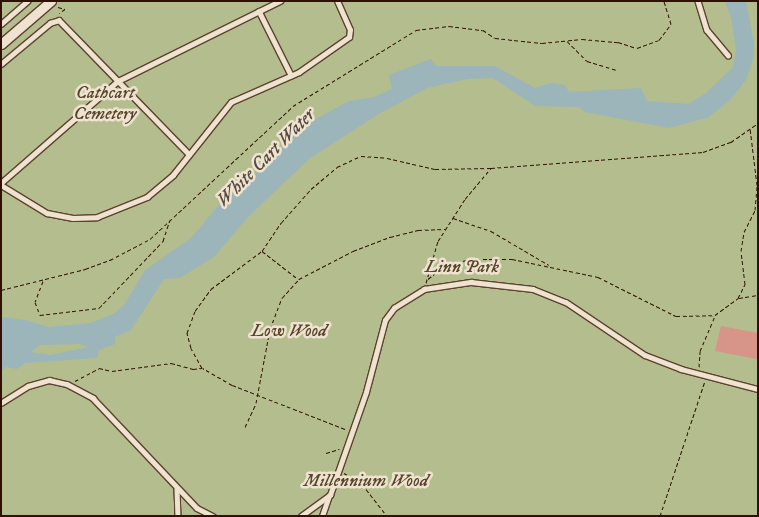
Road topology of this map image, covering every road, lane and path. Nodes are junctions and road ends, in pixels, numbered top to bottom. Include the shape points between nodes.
1 (27, 1) edge
2 (280, 1) edge
3 (337, 1) edge
4 (664, 1) edge
5 (698, 1) edge
6 (50, 3) edge
7 (259, 11) junction
8 (56, 19) junction
9 (1, 24) edge
10 (566, 41) junction
11 (1, 44) edge
12 (728, 55) dead end
13 (1, 64) edge
14 (616, 70) dead end
15 (291, 75) junction
16 (118, 81) junction
17 (758, 123) edge
18 (750, 128) junction
19 (189, 154) junction
20 (491, 168) junction
21 (1, 184) edge
22 (452, 218) junction
23 (170, 219) junction
24 (446, 229) junction
25 (262, 251) junction
26 (552, 267) junction
27 (299, 279) junction
28 (428, 279) junction
29 (43, 280) junction
30 (424, 289) junction
31 (1, 290) edge
32 (758, 295) edge
33 (738, 298) junction
34 (715, 315) junction
35 (202, 368) junction
36 (699, 373) junction
37 (707, 375) junction
38 (67, 384) junction
39 (758, 389) edge
40 (257, 394) junction
41 (1, 403) edge
42 (245, 427) dead end
43 (353, 432) junction
44 (349, 441) junction
45 (326, 454) dead end
46 (339, 471) junction
47 (177, 488) junction
48 (330, 495) junction
49 (212, 515) edge
50 (178, 516) edge
51 (204, 516) edge
52 (301, 516) edge
53 (322, 516) edge
54 (387, 516) edge
55 (660, 516) edge

1 - 9 lane
2 - 7 lane
3 - 15 lane via 350,30 349,37
4 - 10 path via 671,24 660,40 637,48 618,42
5 - 12 lane via 707,30
6 - 8 path via 53,8 66,9
6 - 11 street
7 - 15 lane
7 - 16 lane
8 - 13 lane
8 - 16 lane via 69,28
10 - 14 path via 588,61
10 - 23 path via 542,43 495,38 483,30 449,26 416,30 293,106
15 - 19 lane via 231,102
16 - 19 lane
16 - 21 lane
17 - 18 path
18 - 20 path via 731,142 703,152
18 - 33 path via 757,185 755,210 744,232 741,251 745,284
19 - 21 lane via 173,175 147,197 97,217 73,218 46,213
20 - 22 path
20 - 25 path via 435,169 387,158 361,156 337,167 311,189
22 - 24 path
22 - 26 path via 491,231
23 - 29 path via 150,239 110,260
23 - 29 path via 164,242 99,308 40,314 35,302
24 - 27 path via 418,230 390,237 353,251
24 - 28 path via 438,241
25 - 27 path
25 - 35 path via 211,289 196,311 188,333 191,348
26 - 28 path via 512,259 470,259 444,266
26 - 34 path via 598,277 676,316
27 - 40 path via 282,298 270,329
28 - 30 path
29 - 31 path
30 - 36 lane via 471,282 533,288 566,302 645,355
30 - 43 lane via 394,308 385,320
32 - 33 path
33 - 34 path
34 - 36 path via 700,351
35 - 38 path via 171,363 112,370 99,368
35 - 40 path via 232,385
36 - 37 lane
37 - 39 lane
37 - 55 path
38 - 41 lane via 49,380 28,386
38 - 47 lane via 92,398
40 - 42 path
40 - 43 path
43 - 44 lane
44 - 45 path via 342,448
44 - 46 lane
46 - 48 lane
46 - 54 path via 362,484
47 - 49 lane via 196,508
47 - 50 lane
48 - 52 lane
48 - 53 lane
49 - 51 lane

